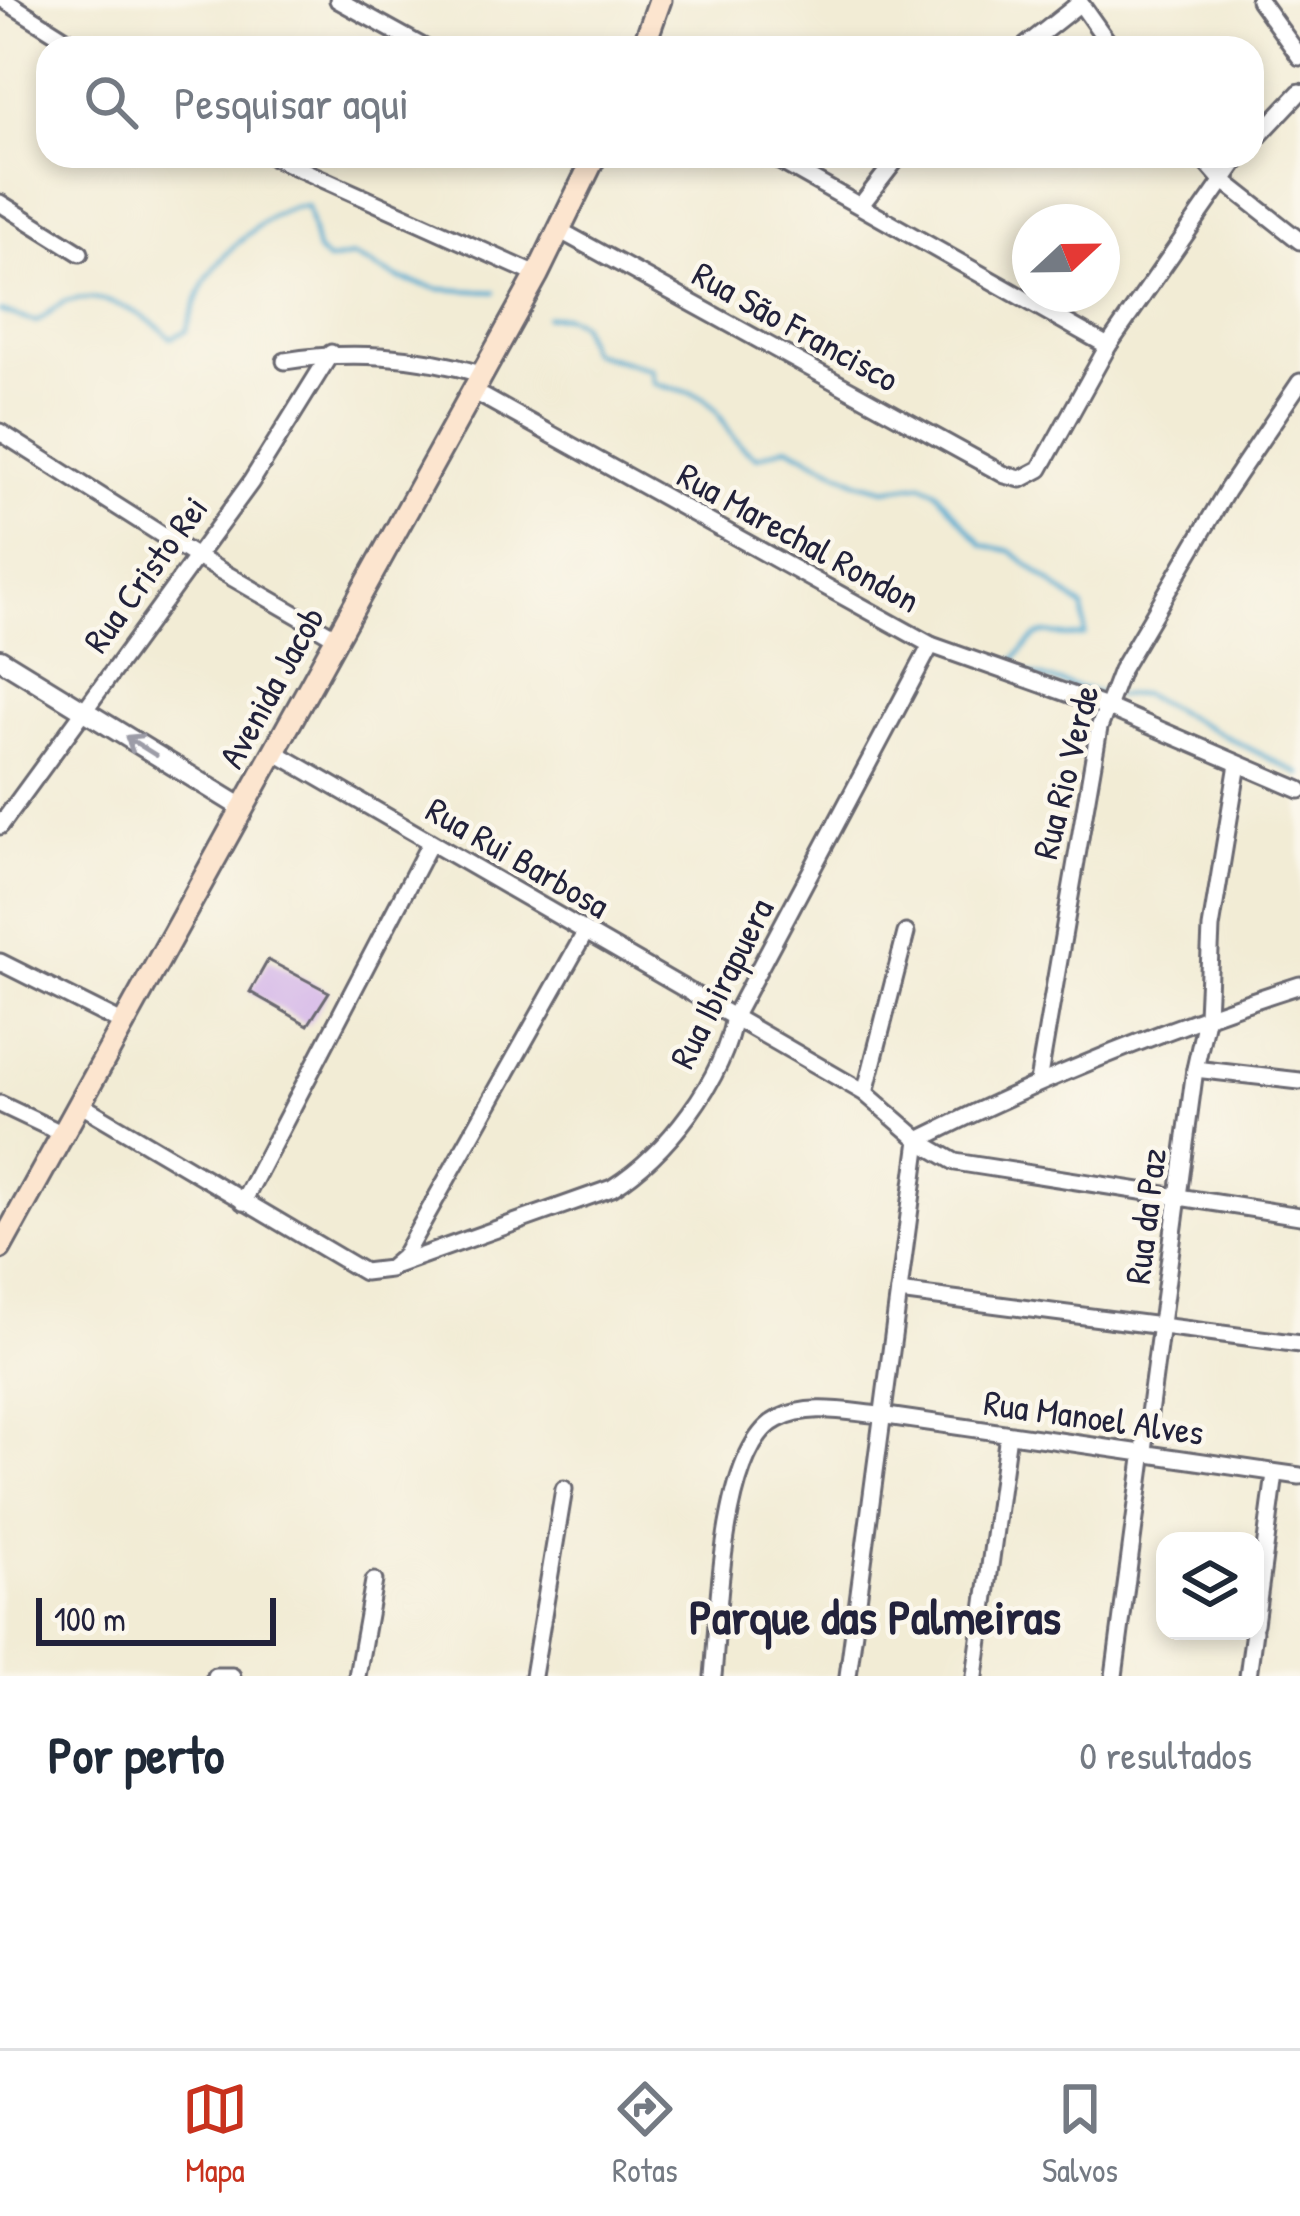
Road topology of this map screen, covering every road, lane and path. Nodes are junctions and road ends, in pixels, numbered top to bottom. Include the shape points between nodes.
1 (4, 0) edge
2 (338, 0) edge
3 (659, 0) edge
4 (1259, 0) edge
5 (1079, 2) edge
6 (1292, 35) edge
7 (61, 36) edge
8 (403, 36) edge
9 (648, 36) edge
10 (1038, 36) edge
11 (1103, 36) edge
12 (1300, 57) edge
13 (1300, 92) edge
14 (1264, 130) edge
15 (298, 168) edge
16 (589, 168) edge
17 (793, 168) edge
18 (890, 168) edge
19 (1211, 168) edge
20 (1229, 168) edge
21 (1220, 178) junction
22 (0, 203) edge
23 (861, 205) junction
24 (559, 230) junction
25 (1300, 241) edge
26 (80, 253) dead end
27 (537, 275) junction
28 (1108, 346) junction
29 (331, 353) junction
30 (285, 361) dead end
31 (477, 382) junction
32 (1300, 382) edge
33 (0, 432) edge
34 (195, 556) junction
35 (337, 638) junction
36 (931, 645) junction
37 (0, 658) edge
38 (1109, 708) junction
39 (83, 710) junction
40 (272, 751) junction
41 (1238, 764) junction
42 (1300, 790) edge
43 (241, 807) junction
44 (0, 826) edge
45 (429, 845) junction
46 (585, 933) junction
47 (906, 933) dead end
48 (0, 962) edge
49 (1300, 985) edge
50 (1207, 1015) junction
51 (734, 1016) junction
52 (120, 1022) junction
53 (1195, 1070) junction
54 (1300, 1081) edge
55 (1038, 1082) junction
56 (865, 1094) junction
57 (78, 1103) junction
58 (0, 1104) edge
59 (62, 1133) junction
60 (920, 1140) junction
61 (1177, 1200) junction
62 (243, 1202) junction
63 (1300, 1216) edge
64 (1, 1245) edge
65 (396, 1264) junction
66 (898, 1292) junction
67 (1161, 1325) junction
68 (1300, 1344) edge
69 (880, 1415) junction
70 (1008, 1434) junction
71 (1144, 1455) junction
72 (1275, 1474) junction
73 (1300, 1477) edge
74 (564, 1489) dead end
75 (1264, 1555) edge
76 (374, 1581) dead end
77 (1252, 1640) edge
78 (215, 1676) edge
79 (232, 1676) edge
80 (357, 1676) edge
81 (533, 1676) edge
82 (712, 1676) edge
83 (848, 1676) edge
84 (975, 1676) edge
85 (1114, 1676) edge
86 (1248, 1676) edge

1 - 7 street
2 - 8 street
3 - 9 main road
4 - 6 street
5 - 10 street
5 - 11 street
6 - 12 street
13 - 14 street
15 - 27 street
16 - 24 main road, Avenida Jacob
17 - 23 street
18 - 23 street
19 - 21 street
20 - 21 street
21 - 25 street
21 - 28 street
22 - 26 street
23 - 28 street
24 - 27 main road, Avenida Jacob
24 - 28 street, Rua São Francisco via 1005,475 1040,469
27 - 31 main road, Avenida Jacob
29 - 30 street, Rua Marechal Rondon
29 - 31 street, Rua Marechal Rondon via 429,361
29 - 34 street, Rua Cristo Rei
31 - 35 main road, Avenida Jacob
31 - 36 street, Rua Marechal Rondon
32 - 38 street, Rua Rio Verde via 1132,650
33 - 34 street
34 - 35 street
34 - 39 street, Rua Cristo Rei
35 - 40 main road, Avenida Jacob
36 - 38 street, Rua Marechal Rondon
36 - 51 street, Rua Ibirapuera
37 - 39 street
38 - 41 street, Rua Marechal Rondon
38 - 55 street, Rua Rio Verde via 1086,785
43 -> 39 street
39 - 44 street, Rua Cristo Rei
40 - 43 main road, Avenida Jacob
40 - 45 street, Rua Rui Barbosa
41 - 42 street, Rua Marechal Rondon
41 - 50 street, Rua da Paz via 1211,928
43 - 52 main road, Avenida Jacob
45 - 46 street, Rua Rui Barbosa
45 - 62 street
46 - 51 street, Rua Rui Barbosa
46 - 65 street
47 - 56 street
48 - 52 street
49 - 50 street
50 - 53 street, Rua da Paz
50 - 55 street
51 - 56 street, Rua Rui Barbosa
51 - 65 street, Rua Ibirapuera via 729,1046 643,1169 592,1196
52 - 57 main road, Avenida Jacob
53 - 54 street
53 - 61 street, Rua da Paz
55 - 60 street
56 - 60 street, Rua Rui Barbosa
57 - 59 main road, Avenida Jacob
57 - 62 street
58 - 59 street
59 - 64 main road, Avenida Jacob
60 - 61 street, Rua Rui Barbosa via 956,1162
60 - 66 street
61 - 63 street, Rua Rui Barbosa
61 - 67 street, Rua da Paz
62 - 65 street, Rua Ibirapuera via 364,1272
66 - 67 street
66 - 69 street
67 - 68 street
67 - 71 street, Rua da Paz
69 - 70 street, Rua Manoel Alves
69 - 82 street, Rua Manoel Alves via 806,1410 781,1417 753,1443 732,1507
69 - 83 street
70 - 71 street, Rua Manoel Alves
70 - 84 street
71 - 72 street, Rua Manoel Alves
71 - 85 street, Rua da Paz
72 - 73 street, Rua Manoel Alves
72 - 75 street
74 - 81 street
76 - 80 street
77 - 86 street
78 - 79 street

